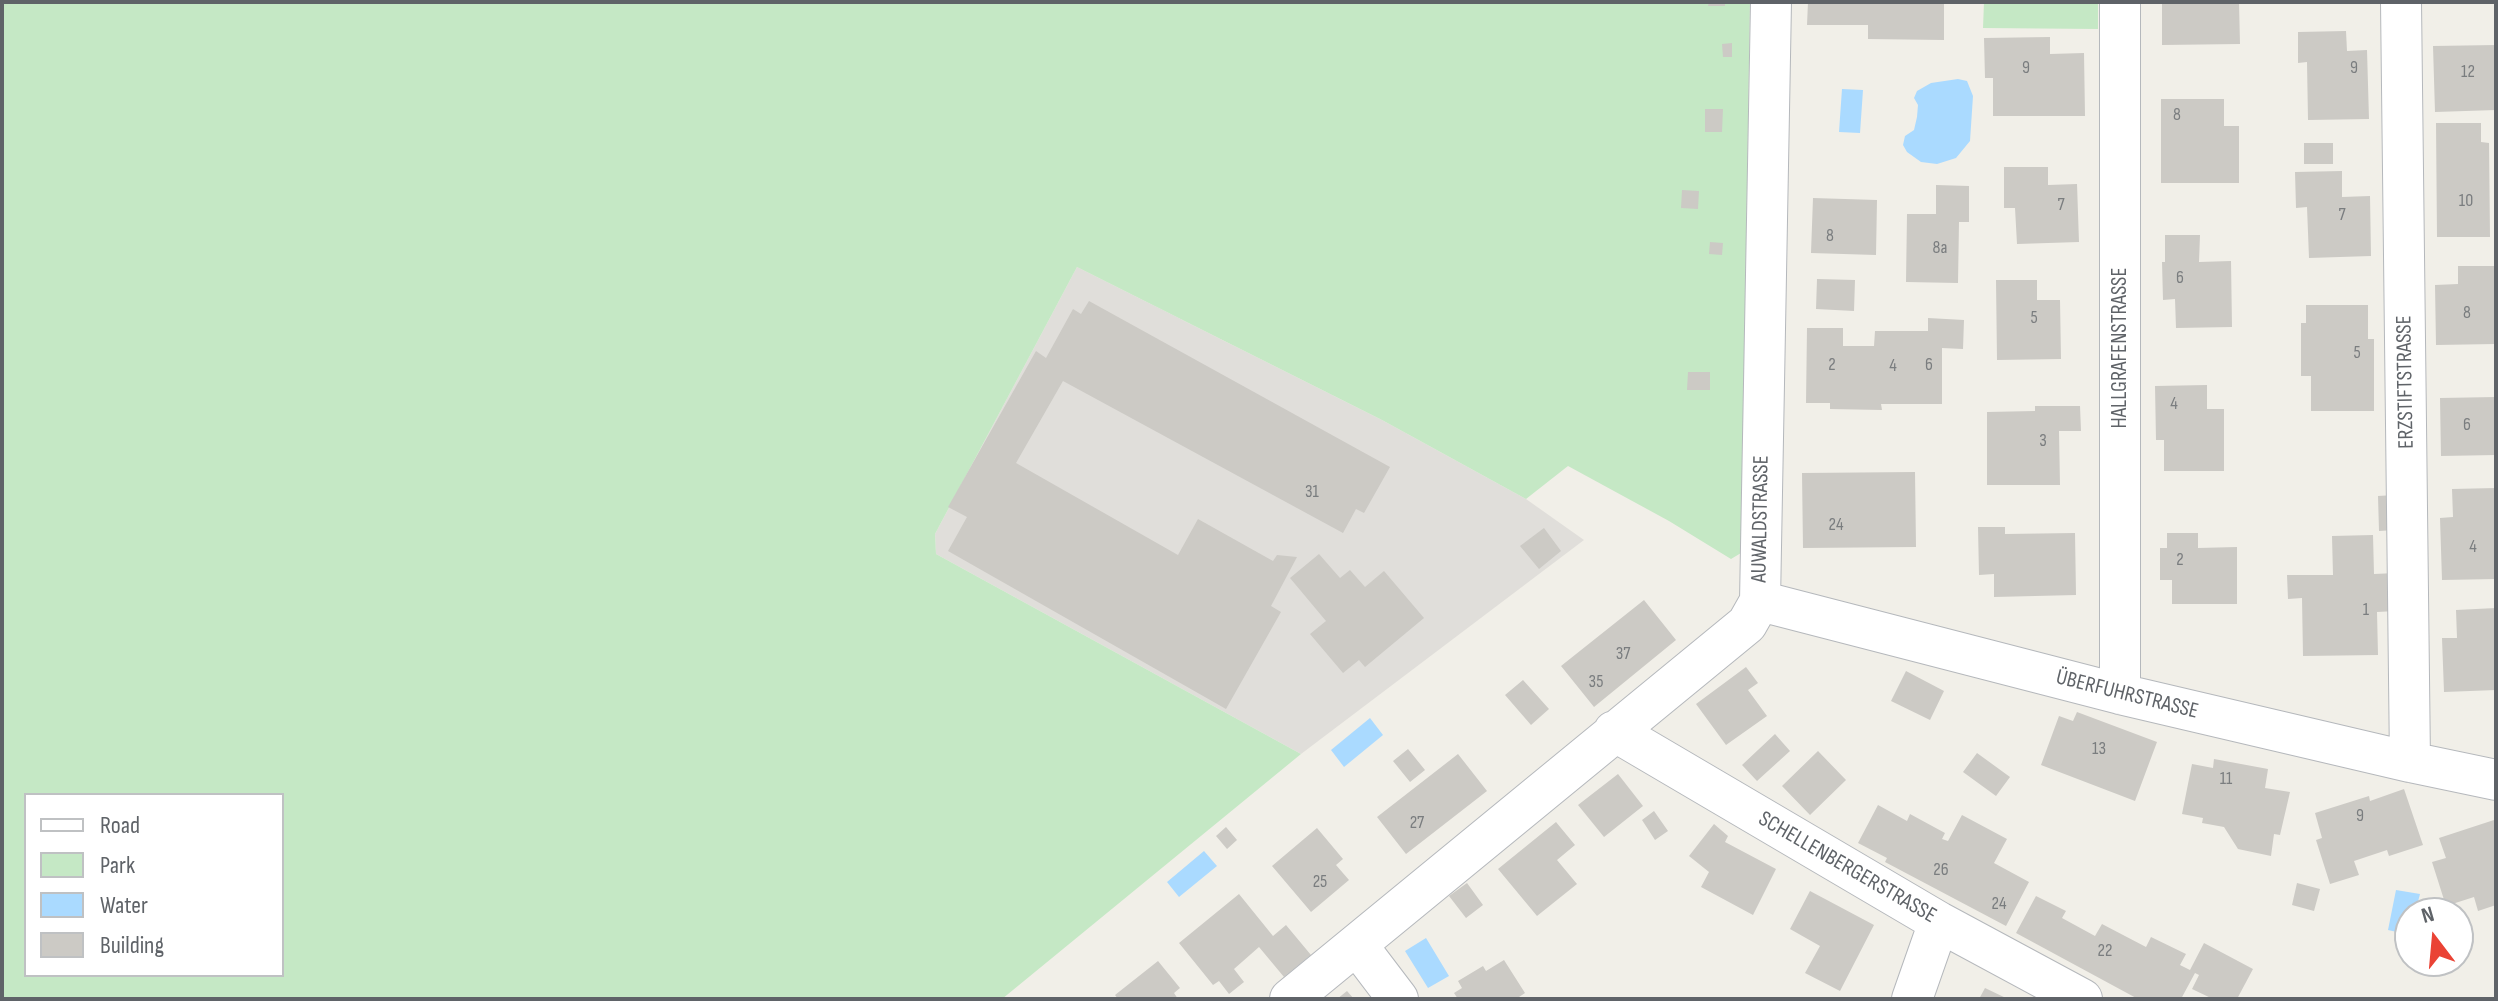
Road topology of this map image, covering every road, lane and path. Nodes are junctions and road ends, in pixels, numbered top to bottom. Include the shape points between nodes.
1 (1771, 2) edge
2 (2120, 2) edge
3 (2401, 2) edge
4 (1760, 601) junction
5 (2120, 694) junction
6 (1614, 731) junction
7 (2410, 762) junction
8 (2496, 780) edge
9 (1939, 922) junction
10 (1357, 945) junction
11 (1290, 999) edge
12 (1398, 999) edge
13 (1912, 999) edge
14 (2082, 999) edge

1 - 4 street, AUWALDSTRASSE
2 - 5 street, HALLGRAFENSTRASSE
3 - 7 street, ERZSTIFTSTRASSE
4 - 5 street, ÜBERFUHRSTRASSE
4 - 6 street, AUWALDSTRASSE via 1747,624
5 - 7 street, ÜBERFUHRSTRASSE
6 - 9 street, SCHELLENBERGERSTRASSE
6 - 10 street, AUWALDSTRASSE
7 - 8 street, ÜBERFUHRSTRASSE
9 - 13 street
9 - 14 street, SCHELLENBERGERSTRASSE
10 - 11 street, AUWALDSTRASSE
10 - 12 street

